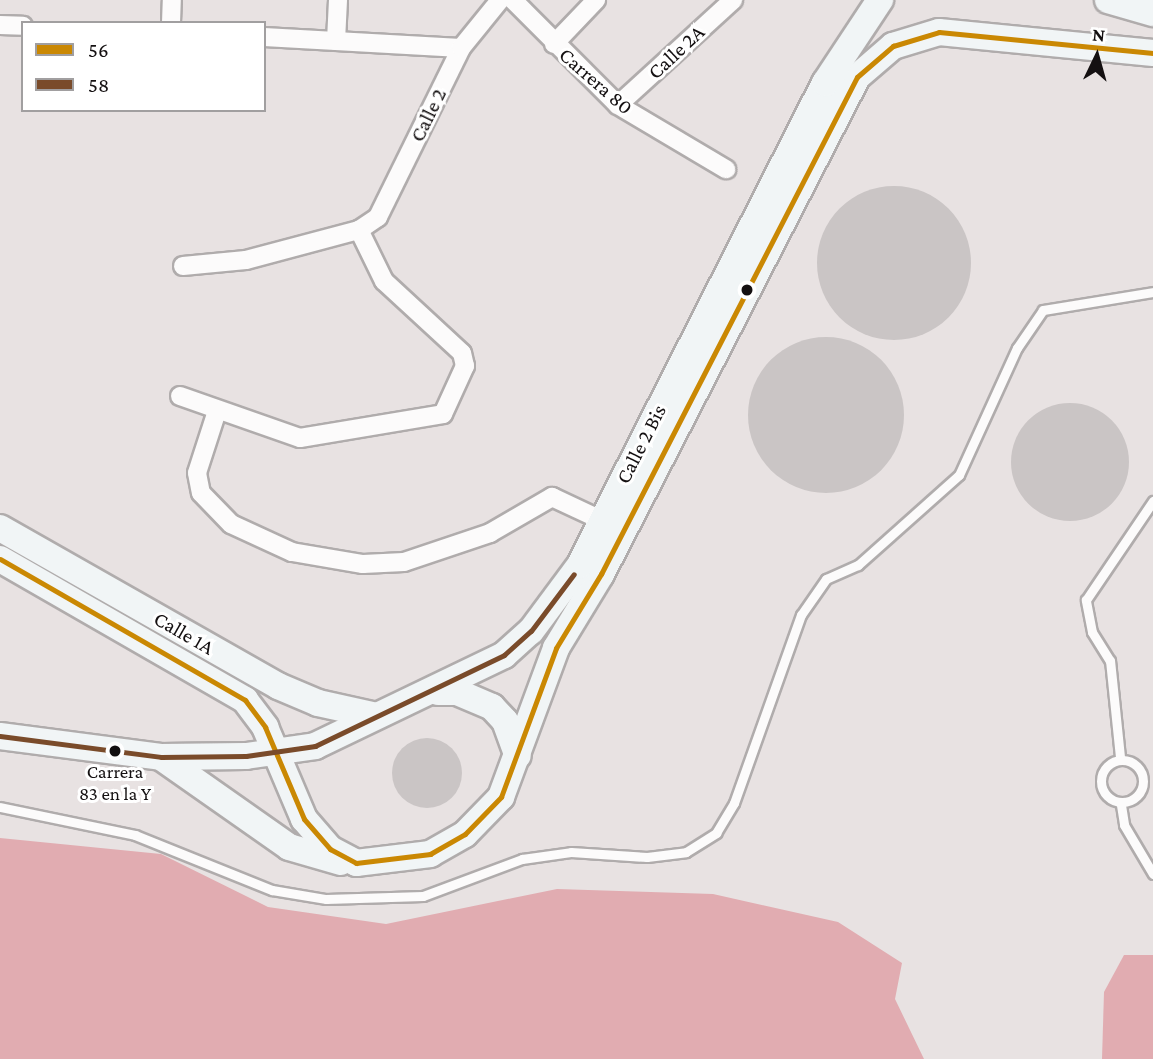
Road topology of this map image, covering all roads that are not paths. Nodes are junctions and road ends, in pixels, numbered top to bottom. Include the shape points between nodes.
1 (172, 0) edge
2 (338, 0) edge
3 (500, 0) edge
4 (513, 0) edge
5 (596, 0) edge
6 (733, 0) edge
7 (880, 0) edge
8 (1108, 0) edge
9 (1153, 13) edge
10 (171, 21) edge
11 (0, 25) edge
12 (21, 26) edge
13 (266, 37) edge
14 (337, 41) junction
15 (554, 44) junction
16 (461, 48) junction
17 (1153, 53) edge
18 (618, 105) junction
19 (726, 169) dead end
20 (359, 230) junction
21 (183, 267) dead end
22 (1153, 292) edge
23 (180, 396) dead end
24 (217, 411) junction
25 (1153, 501) edge
26 (601, 520) junction
27 (0, 528) edge
28 (0, 559) edge
29 (438, 692) junction
30 (377, 716) junction
31 (0, 736) edge
32 (275, 751) junction
33 (160, 757) junction
34 (518, 757) junction
35 (1120, 757) junction
36 (1121, 805) junction
37 (0, 807) edge
38 (356, 863) junction
39 (1153, 874) edge

1 - 10 street
2 - 14 street
3 - 16 street, Calle 2
4 - 15 street, Carrera 80
5 - 15 street
6 - 18 street, Calle 2A
7 - 26 street, Calle 2 Bis via 825,83
8 - 9 street
11 - 12 street
13 - 14 street
14 - 16 street
15 - 18 street, Carrera 80
16 - 20 street, Calle 2 via 378,217
17 - 34 street, Calle 2 Bis via 939,32 884,52 845,95 601,574 556,648
18 - 19 street, Carrera 80
20 - 21 street via 246,260
20 - 24 street via 384,281 462,353 465,366 453,401 429,420 300,438
22 - 37 lane via 1043,310 1017,348 958,475 858,565 826,579 801,615 734,803 716,833 686,852 647,857 571,852 522,859 423,896 326,899 272,890 135,835
23 - 24 street
24 - 26 street via 197,473 201,493 231,524 292,552 363,565 404,562 491,533 552,497
25 - 35 lane via 1086,600 1092,632 1111,661
26 - 29 street, Calle 2 Bis via 580,565 531,631 504,655
27 - 30 street, Calle 1A via 278,686 318,704
28 - 32 street, Calle 1A via 229,687 256,712
29 - 30 street, Calle 2 Bis
29 - 34 street via 466,695 492,707 505,721
30 - 32 street, Calle 2 Bis via 315,746
31 - 33 street, Calle 2 Bis
32 - 33 street, Calle 2 Bis
32 - 38 street, Calle 1A via 314,836
33 - 38 street, Calle 2 Bis via 289,847 322,860
34 - 38 street, Calle 2 Bis via 500,797 465,834 430,854
35 - 36 lane via 1104,776 1111,800
35 - 36 lane via 1131,761 1142,780 1140,791
36 - 39 lane via 1124,825

